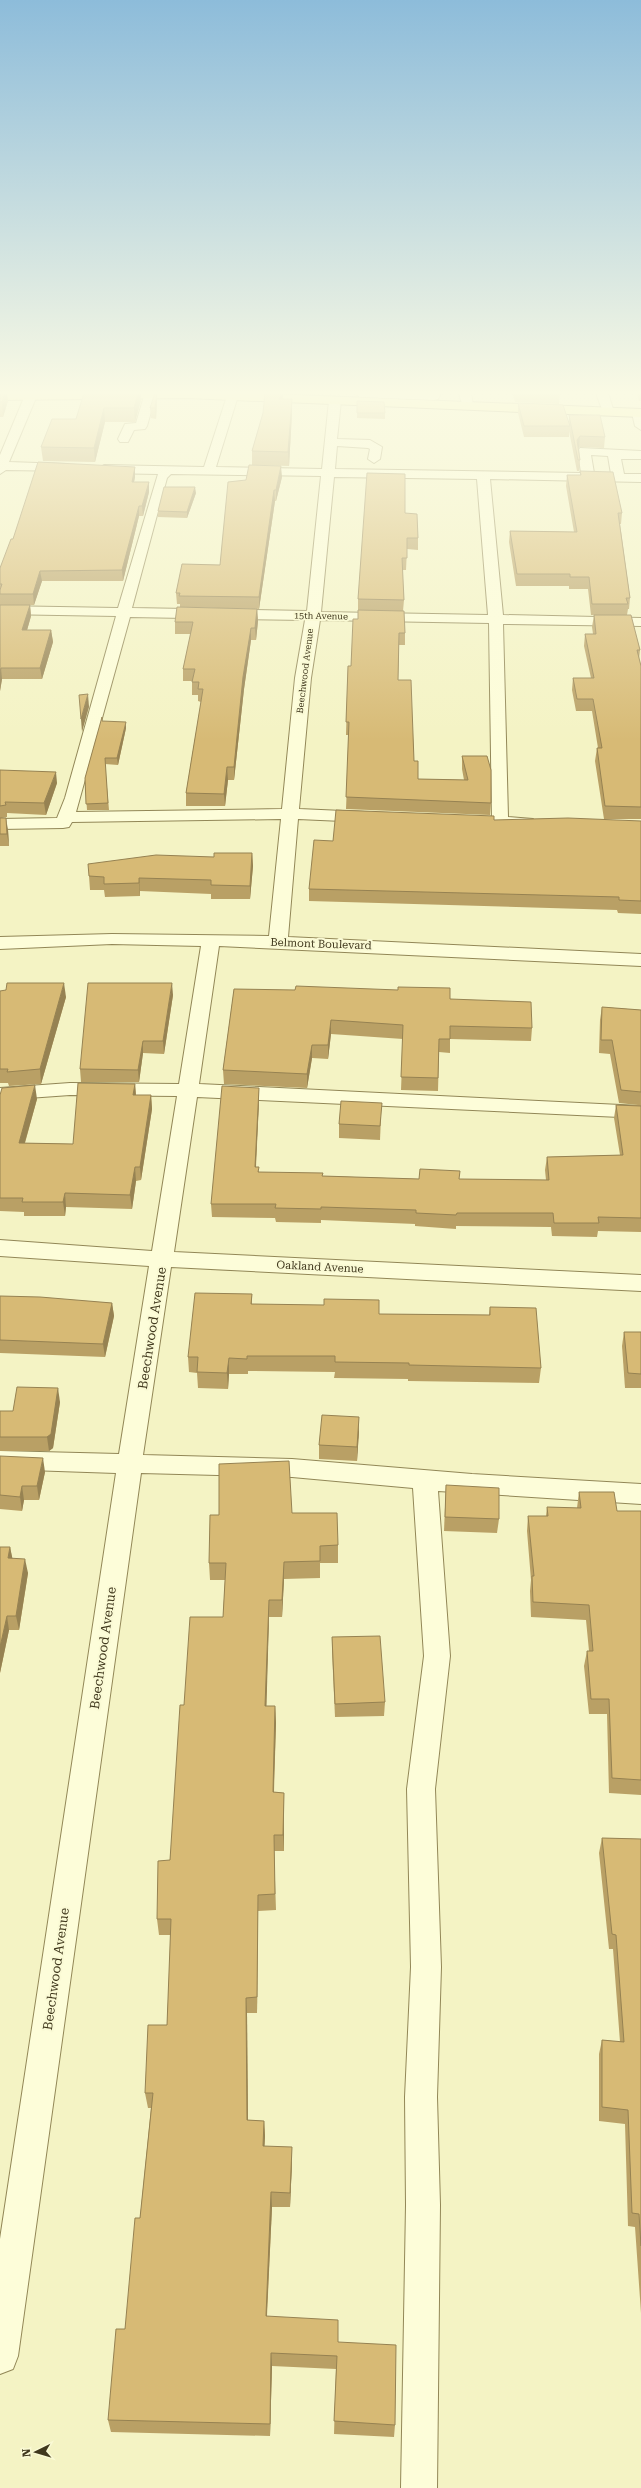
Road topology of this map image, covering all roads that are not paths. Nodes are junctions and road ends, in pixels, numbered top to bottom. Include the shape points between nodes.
1 (152, 509) edge
2 (323, 509) edge
3 (488, 509) edge
4 (0, 610) edge
5 (124, 612) junction
6 (313, 616) junction
7 (495, 620) junction
8 (641, 622) edge
9 (290, 815) junction
10 (66, 817) junction
11 (384, 818) edge
12 (0, 824) edge
13 (540, 824) edge
14 (211, 941) junction
15 (278, 942) junction
16 (0, 943) edge
17 (641, 960) edge
18 (186, 1090) junction
19 (0, 1094) edge
20 (641, 1112) edge
21 (0, 1248) edge
22 (163, 1259) junction
23 (641, 1283) edge
24 (0, 1460) edge
25 (130, 1462) junction
26 (425, 1481) junction
27 (641, 1494) edge
28 (0, 2356) edge
29 (419, 2488) edge

1 - 5 street
2 - 6 street, Beechwood Avenue
3 - 7 street
4 - 5 street, 15th Avenue
5 - 6 street, 15th Avenue
5 - 10 street
6 - 7 street, 15th Avenue
6 - 9 street, Beechwood Avenue via 303,678
7 - 8 street, 15th Avenue
7 - 13 street via 498,629 492,822
9 - 10 street
9 - 11 street
9 - 15 street, Beechwood Avenue
10 - 12 street via 63,824
14 - 15 street, Belmont Boulevard
14 - 16 street, Belmont Boulevard via 112,939
14 - 18 street, Beechwood Avenue
15 - 17 street, Belmont Boulevard
18 - 19 street via 70,1089
18 - 20 street
18 - 22 street, Beechwood Avenue
21 - 22 street, Oakland Avenue
22 - 23 street, Oakland Avenue
22 - 25 street, Beechwood Avenue
24 - 25 street
25 - 26 street via 292,1468
25 - 28 street, Beechwood Avenue
26 - 27 street
26 - 29 street via 438,1656 422,1789 426,1967 421,2097 423,2205

